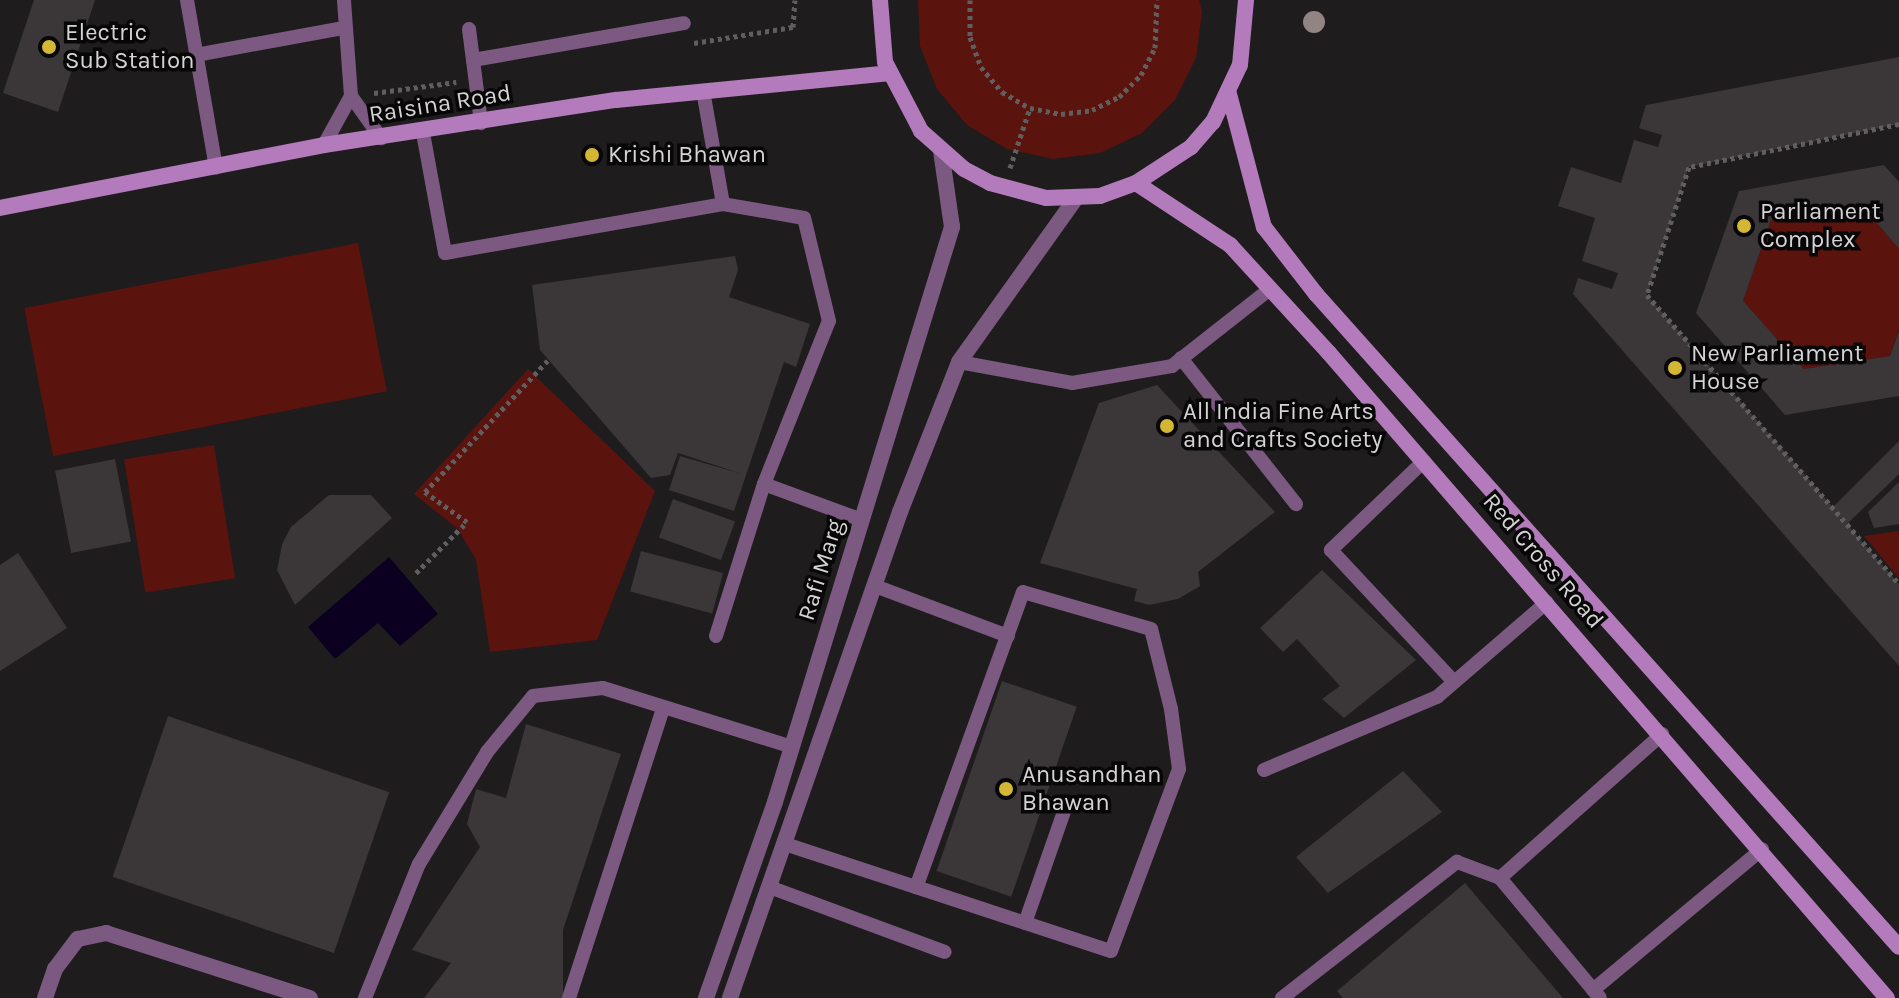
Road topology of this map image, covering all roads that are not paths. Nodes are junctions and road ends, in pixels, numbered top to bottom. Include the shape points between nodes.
1 (187, 0) edge
2 (344, 0) edge
3 (880, 0) edge
4 (1246, 0) edge
5 (684, 23) dead end
6 (343, 28) junction
7 (469, 29) dead end
8 (196, 55) junction
9 (473, 60) junction
10 (891, 73) junction
11 (703, 91) junction
12 (1229, 94) junction
13 (351, 96) junction
14 (481, 123) junction
15 (423, 133) junction
16 (381, 138) junction
17 (324, 145) junction
18 (941, 151) junction
19 (216, 168) junction
20 (1136, 183) junction
21 (1076, 198) junction
22 (723, 204) junction
23 (0, 208) edge
24 (1270, 289) junction
25 (1181, 358) junction
26 (959, 362) junction
27 (1424, 461) junction
28 (764, 484) junction
29 (1296, 504) dead end
30 (862, 520) junction
31 (875, 586) junction
32 (1547, 602) junction
33 (716, 636) dead end
34 (1008, 636) junction
35 (1454, 682) junction
36 (663, 708) junction
37 (1662, 734) junction
38 (792, 747) junction
39 (1264, 770) dead end
40 (1065, 809) dead end
41 (785, 844) junction
42 (1762, 849) junction
43 (1500, 878) junction
44 (916, 887) junction
45 (772, 888) junction
46 (1025, 923) junction
47 (1899, 947) edge
48 (945, 952) dead end
49 (1597, 994) edge
50 (1292, 995) edge
51 (45, 998) edge
52 (310, 998) edge
53 (365, 998) edge
54 (569, 998) edge
55 (706, 998) edge
56 (730, 998) edge
57 (1887, 998) edge

1 - 8 lane
2 - 6 lane
3 - 10 street via 880,34
4 - 12 street via 1246,35
5 - 9 lane
6 - 8 lane
6 - 13 lane
7 - 9 lane
8 - 19 lane
9 - 14 lane
10 - 11 street, Raisina Road
10 - 18 street via 921,131
11 - 14 street, Raisina Road
11 - 22 lane
12 - 20 street via 1191,147
12 - 47 street, Red Cross Road via 1264,227 1316,294
13 - 16 lane
13 - 17 lane
14 - 15 street, Raisina Road
15 - 16 street, Raisina Road
15 - 22 lane via 445,253
16 - 17 street, Raisina Road
17 - 19 street, Raisina Road
18 - 21 street via 1004,187 1046,198
18 - 30 street, Rafi Marg via 952,227
19 - 23 street, Raisina Road
20 - 21 street
20 - 24 street, Red Cross Road via 1230,245
21 - 26 street
22 - 28 lane via 804,218 829,321
24 - 25 lane
24 - 27 street, Red Cross Road
25 - 26 lane via 1172,366 1072,383
25 - 29 lane
26 - 31 street
27 - 32 street, Red Cross Road
27 - 35 lane via 1331,550
28 - 30 lane
28 - 33 lane
30 - 38 street, Rafi Marg
31 - 34 lane
31 - 41 street
32 - 35 lane
32 - 37 street, Red Cross Road
34 - 44 lane
34 - 46 lane via 1023,592 1151,629 1179,769 1111,951
35 - 39 lane via 1437,697
36 - 38 lane
36 - 53 lane via 603,688 533,696 487,752 419,864
36 - 54 lane
37 - 42 street, Red Cross Road
37 - 43 lane
38 - 55 street, Rafi Marg
40 - 46 lane
41 - 44 lane
41 - 45 street
42 - 49 lane
42 - 57 street, Red Cross Road
43 - 49 lane
43 - 50 lane via 1457,862
44 - 46 lane
45 - 48 lane
45 - 56 street
51 - 52 street via 55,969 78,939 106,933

